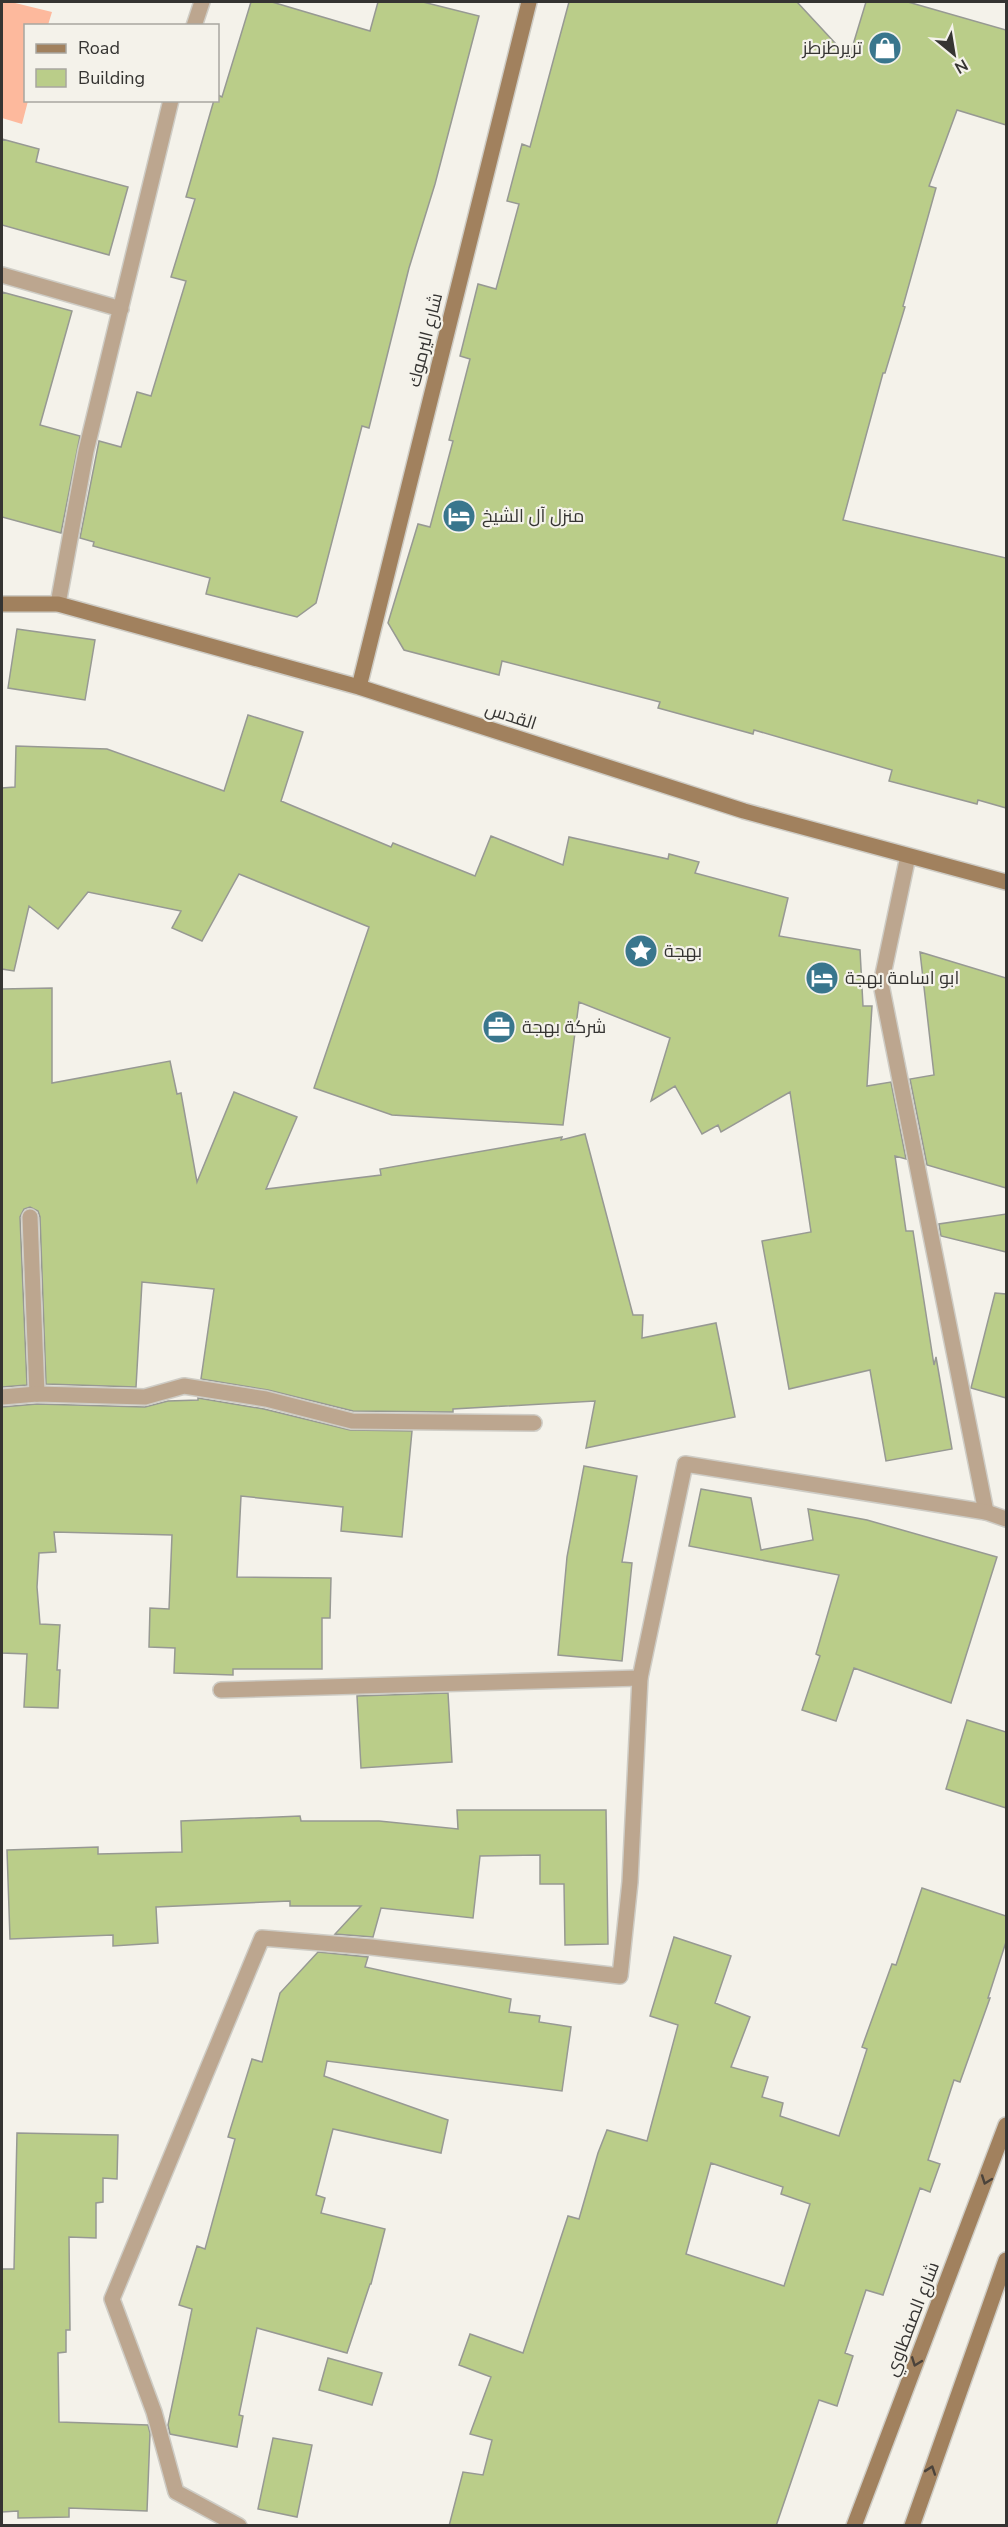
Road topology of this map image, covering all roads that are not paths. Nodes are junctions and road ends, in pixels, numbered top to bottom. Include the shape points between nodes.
1 (202, 2) edge
2 (529, 2) edge
3 (195, 24) edge
4 (171, 102) edge
5 (2, 275) edge
6 (121, 309) junction
7 (2, 604) edge
8 (58, 604) junction
9 (359, 687) junction
10 (908, 856) junction
11 (1006, 882) edge
12 (30, 1217) dead end
13 (37, 1394) junction
14 (2, 1397) edge
15 (534, 1423) dead end
16 (986, 1512) junction
17 (1006, 1519) edge
18 (640, 1678) junction
19 (221, 1690) dead end
20 (1006, 2126) edge
21 (1006, 2259) edge
22 (239, 2526) edge
23 (854, 2526) edge
24 (912, 2526) edge

1 - 3 street
2 - 9 main road, شارع اليرموك
4 - 6 street
5 - 6 street
6 - 8 street via 86,451
7 - 8 main road, القدس
8 - 9 main road, القدس
9 - 10 main road, القدس via 744,811
10 - 11 main road, القدس
10 - 16 street via 881,984
12 - 13 street
13 - 14 street
13 - 15 street via 145,1397 184,1386 266,1399 352,1421
16 - 17 street
16 - 18 street via 685,1464
18 - 19 street
18 - 22 street via 630,1882 620,1976 262,1938 112,2299 154,2412 176,2492
20 -> 23 main road, شارع الصفطاوي
24 -> 21 main road

